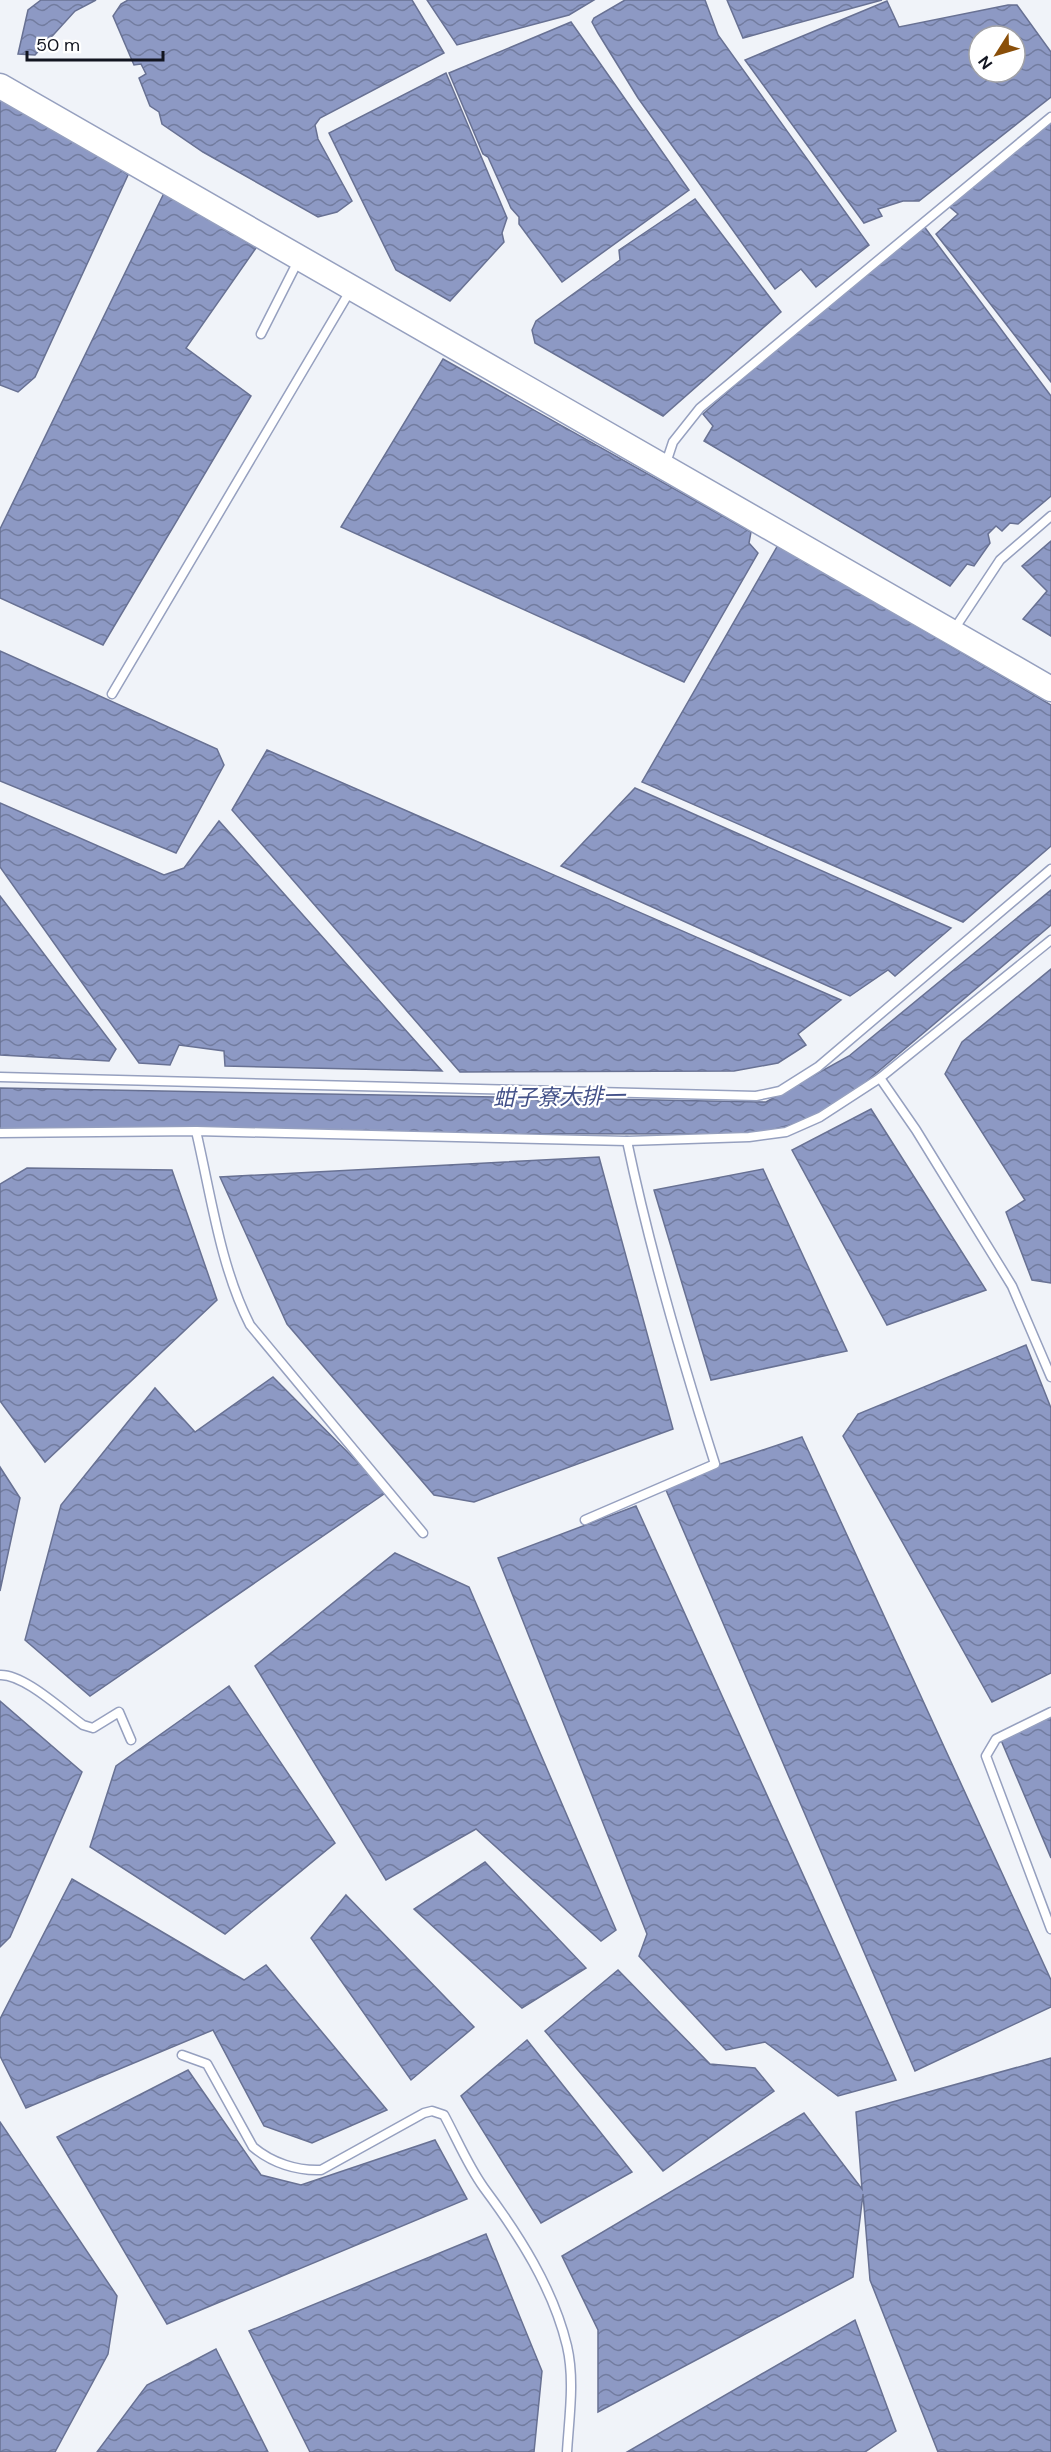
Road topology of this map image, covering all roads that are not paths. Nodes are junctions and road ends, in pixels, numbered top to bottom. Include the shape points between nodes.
1 (0, 86) edge
2 (1051, 117) edge
3 (300, 258) junction
4 (352, 288) junction
5 (261, 334) dead end
6 (665, 467) junction
7 (1051, 516) edge
8 (952, 632) junction
9 (1051, 689) edge
10 (112, 694) dead end
11 (1051, 869) edge
12 (1051, 940) edge
13 (0, 1077) edge
14 (880, 1078) junction
15 (196, 1131) junction
16 (0, 1133) edge
17 (627, 1141) junction
18 (1051, 1377) edge
19 (585, 1520) dead end
20 (423, 1533) dead end
21 (0, 1675) edge
22 (1051, 1712) edge
23 (131, 1740) dead end
24 (1051, 1929) edge
25 (182, 2055) dead end
26 (567, 2452) edge

1 - 3 street
2 - 6 lane via 700,408 673,442
3 - 4 street
3 - 5 lane
4 - 6 street
4 - 10 lane
6 - 8 street
7 - 8 lane via 1000,560
8 - 9 street
11 - 13 lane via 818,1066 780,1091 756,1096
12 - 14 lane
14 - 17 lane via 820,1117 786,1132
14 - 18 lane via 1012,1286
15 - 16 lane
15 - 17 lane
15 - 20 lane via 230,1274 250,1325
17 - 19 lane via 677,1346 715,1464
21 - 23 lane via 24,1682 83,1725 93,1728 119,1712
22 - 24 lane via 996,1739 987,1756
25 - 26 lane via 207,2064 253,2147 265,2157 304,2171 321,2170 424,2112 444,2115 484,2187 534,2262 555,2312 567,2347 570,2381

